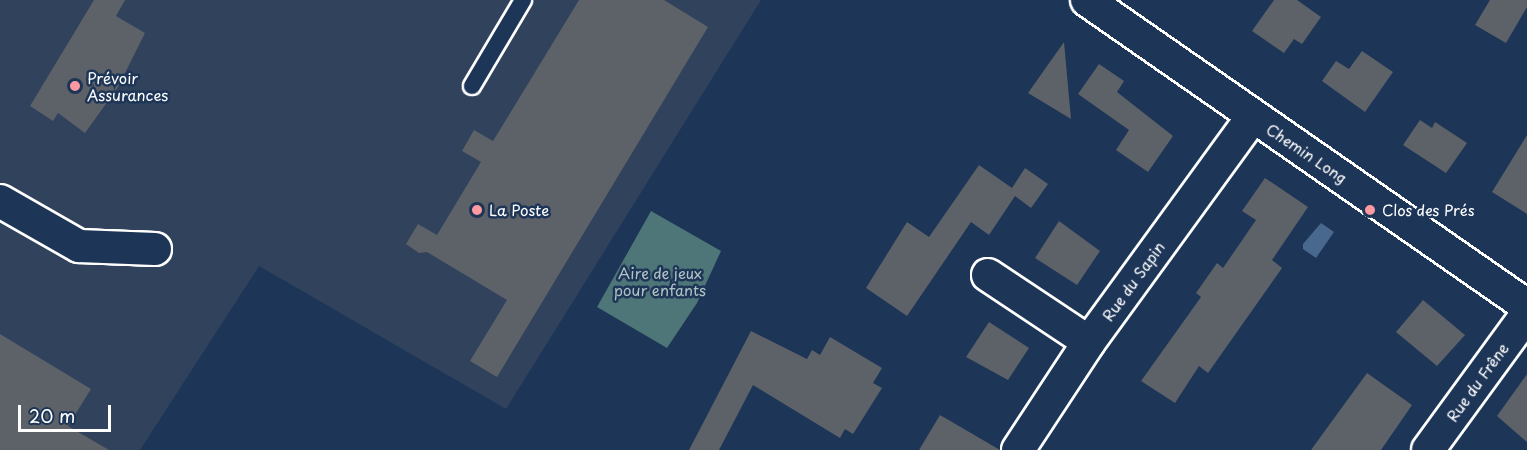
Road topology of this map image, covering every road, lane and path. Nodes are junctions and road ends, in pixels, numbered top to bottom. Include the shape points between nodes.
1 (523, 0) edge
2 (1087, 0) edge
3 (472, 86) dead end
4 (1253, 116) junction
5 (0, 201) edge
6 (155, 249) dead end
7 (988, 275) dead end
8 (1527, 306) edge
9 (1527, 314) edge
10 (1089, 342) junction
11 (1018, 450) edge
12 (1428, 450) edge

1 - 3 lane
2 - 4 street, Chemin Long
4 - 8 street, Chemin Long
4 - 10 street, Rue du Sapin
5 - 6 street via 79,246
7 - 10 street
9 - 12 street, Rue du Frêne
10 - 11 street, Rue du Sapin

